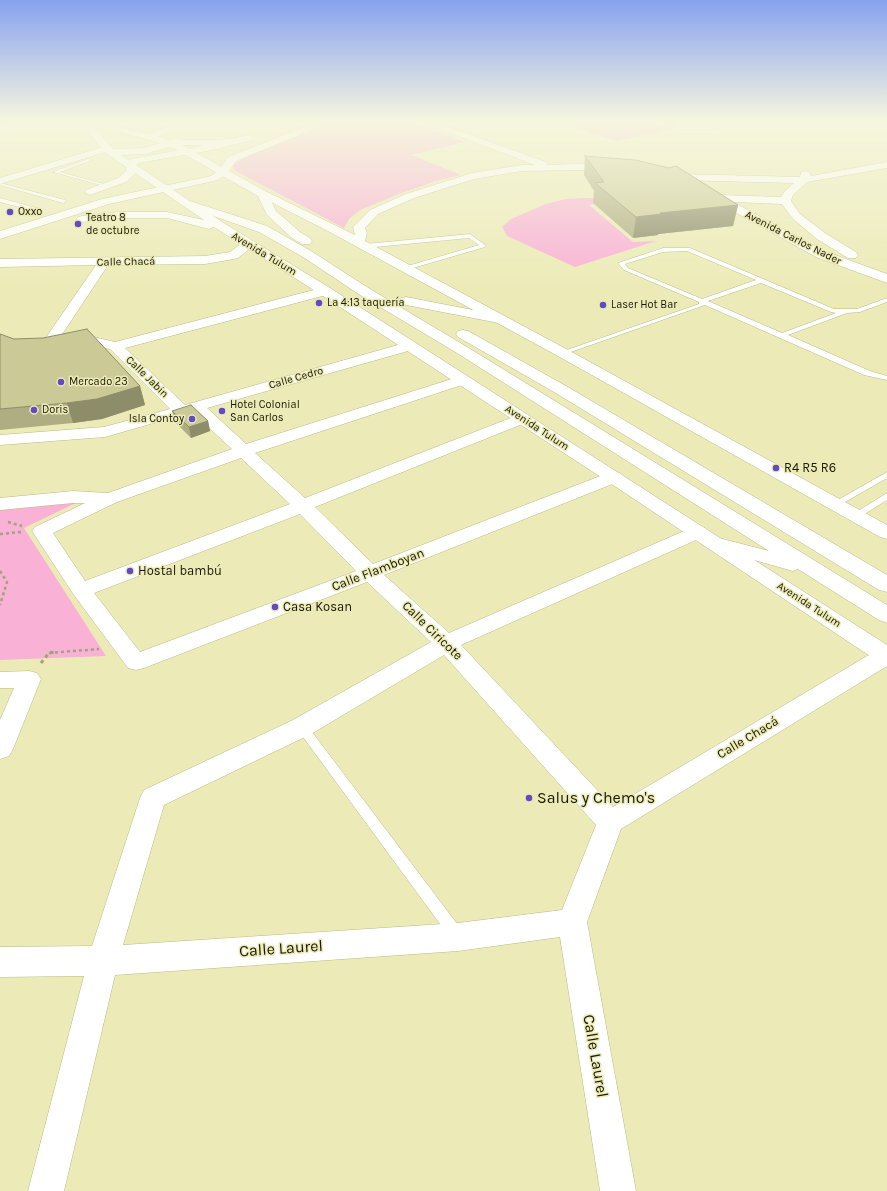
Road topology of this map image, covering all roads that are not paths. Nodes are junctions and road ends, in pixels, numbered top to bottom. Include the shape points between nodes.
1 (18, 176) edge
2 (68, 176) edge
3 (128, 176) edge
4 (145, 176) edge
5 (218, 176) edge
6 (230, 176) edge
7 (475, 176) edge
8 (685, 176) edge
9 (735, 176) edge
10 (806, 176) edge
11 (833, 176) edge
12 (803, 180) junction
13 (0, 183) edge
14 (106, 186) junction
15 (165, 188) junction
16 (702, 189) junction
17 (263, 194) junction
18 (129, 195) junction
19 (787, 197) junction
20 (70, 198) junction
21 (716, 198) junction
22 (0, 200) edge
23 (106, 201) junction
24 (186, 204) junction
25 (27, 207) junction
26 (38, 210) junction
27 (119, 215) junction
28 (223, 228) junction
29 (2, 231) edge
30 (821, 236) junction
31 (791, 239) junction
32 (246, 242) junction
33 (362, 244) junction
34 (104, 262) junction
35 (0, 263) edge
36 (406, 268) junction
37 (887, 271) edge
38 (887, 279) edge
39 (760, 281) junction
40 (325, 291) junction
41 (406, 300) junction
42 (887, 300) edge
43 (702, 301) junction
44 (844, 312) junction
45 (499, 318) junction
46 (782, 335) junction
47 (52, 338) junction
48 (37, 339) edge
49 (115, 346) junction
50 (410, 346) junction
51 (563, 353) junction
52 (887, 378) edge
53 (463, 380) junction
54 (189, 409) junction
55 (514, 422) dead end
56 (0, 440) edge
57 (242, 451) junction
58 (887, 474) edge
59 (614, 477) junction
60 (887, 496) edge
61 (110, 498) junction
62 (0, 504) edge
63 (835, 504) junction
64 (303, 506) junction
65 (855, 516) junction
66 (887, 533) edge
67 (706, 537) junction
68 (815, 570) junction
69 (370, 573) junction
70 (887, 585) edge
71 (81, 590) junction
72 (887, 615) edge
73 (446, 643) junction
74 (887, 656) edge
75 (0, 680) edge
76 (302, 727) junction
77 (0, 749) edge
78 (610, 822) junction
79 (572, 922) junction
80 (458, 937) junction
81 (104, 960) junction
82 (0, 962) edge
83 (46, 1191) edge
84 (618, 1191) edge

1 - 13 street
2 - 14 lane
3 - 14 main road
4 - 15 main road, Avenida Tulum
5 - 15 main road
6 - 17 main road
7 - 33 main road via 410,196 374,212 359,227
8 - 16 main road, Avenida Carlos Nader
9 - 12 main road
10 - 12 main road
11 - 12 main road
12 - 19 main road
13 - 20 lane
14 - 18 main road via 126,187
14 - 20 main road
15 - 18 main road
15 - 24 main road, Avenida Tulum
16 - 19 main road via 712,182 767,182
16 - 21 main road, Avenida Carlos Nader
17 - 33 main road
17 - 41 main road via 271,213 296,235
18 - 23 main road
18 - 27 main road
19 - 21 main road
19 - 30 main road, Avenida Carlos Nader via 796,216
20 - 23 main road
20 - 25 lane
20 - 26 main road
21 - 31 main road, Avenida Carlos Nader
22 - 25 lane
23 - 29 main road
24 - 28 main road, Avenida Tulum
24 - 68 main road, Avenida Tulum via 263,229
25 - 26 lane
26 - 29 main road via 16,218
27 - 28 main road via 167,215
27 - 29 main road via 93,216
28 - 32 main road, Avenida Tulum
30 - 31 main road
30 - 37 main road, Avenida Carlos Nader via 844,252
31 - 38 main road, Avenida Carlos Nader via 820,254
32 - 34 street, Calle Chacá via 234,255 206,260
32 - 40 main road, Avenida Tulum
33 - 36 main road
33 - 36 lane via 470,236 483,246
34 - 35 street, Calle Chacá
34 - 47 street
36 - 45 main road
39 - 43 lane
39 - 43 lane via 688,249 663,250 621,264 626,269
39 - 44 lane via 833,311
40 - 49 street
40 - 50 main road, Avenida Tulum
41 - 45 main road
41 - 70 main road
42 - 44 lane via 858,311
43 - 46 lane
43 - 51 lane via 702,305
44 - 46 lane
45 - 51 main road
46 - 52 lane via 867,373
47 - 48 street, Calle Jabin
47 - 49 street, Calle Jabin via 77,338
49 - 54 street, Calle Jabin
50 - 53 main road, Avenida Tulum
50 - 54 street, Calle Cedro
51 - 63 main road
53 - 57 street
53 - 59 main road, Avenida Tulum
54 - 56 street, Calle Jabin via 105,432
54 - 57 street, Calle Ciricote
55 - 64 street
57 - 61 street
57 - 64 street, Calle Ciricote
58 - 63 lane
59 - 67 main road, Avenida Tulum
59 - 69 street, Calle Flamboyan
60 - 65 lane
61 - 62 street via 73,497
61 - 71 street via 42,531
63 - 65 main road
64 - 69 street, Calle Ciricote
64 - 71 street
65 - 66 main road
67 - 68 main road
67 - 73 street
67 - 74 main road, Avenida Tulum
68 - 72 main road, Avenida Tulum
69 - 71 street, Calle Flamboyan via 130,655
69 - 73 street, Calle Ciricote
73 - 76 street
73 - 78 street, Calle Ciricote
74 - 78 street, Calle Chacá
75 - 77 street via 29,679
76 - 80 lane
76 - 81 street via 153,798
78 - 79 street
79 - 80 street, Calle Laurel
79 - 84 street, Calle Laurel
80 - 81 street, Calle Laurel
81 - 82 street, Calle Laurel
81 - 83 street

